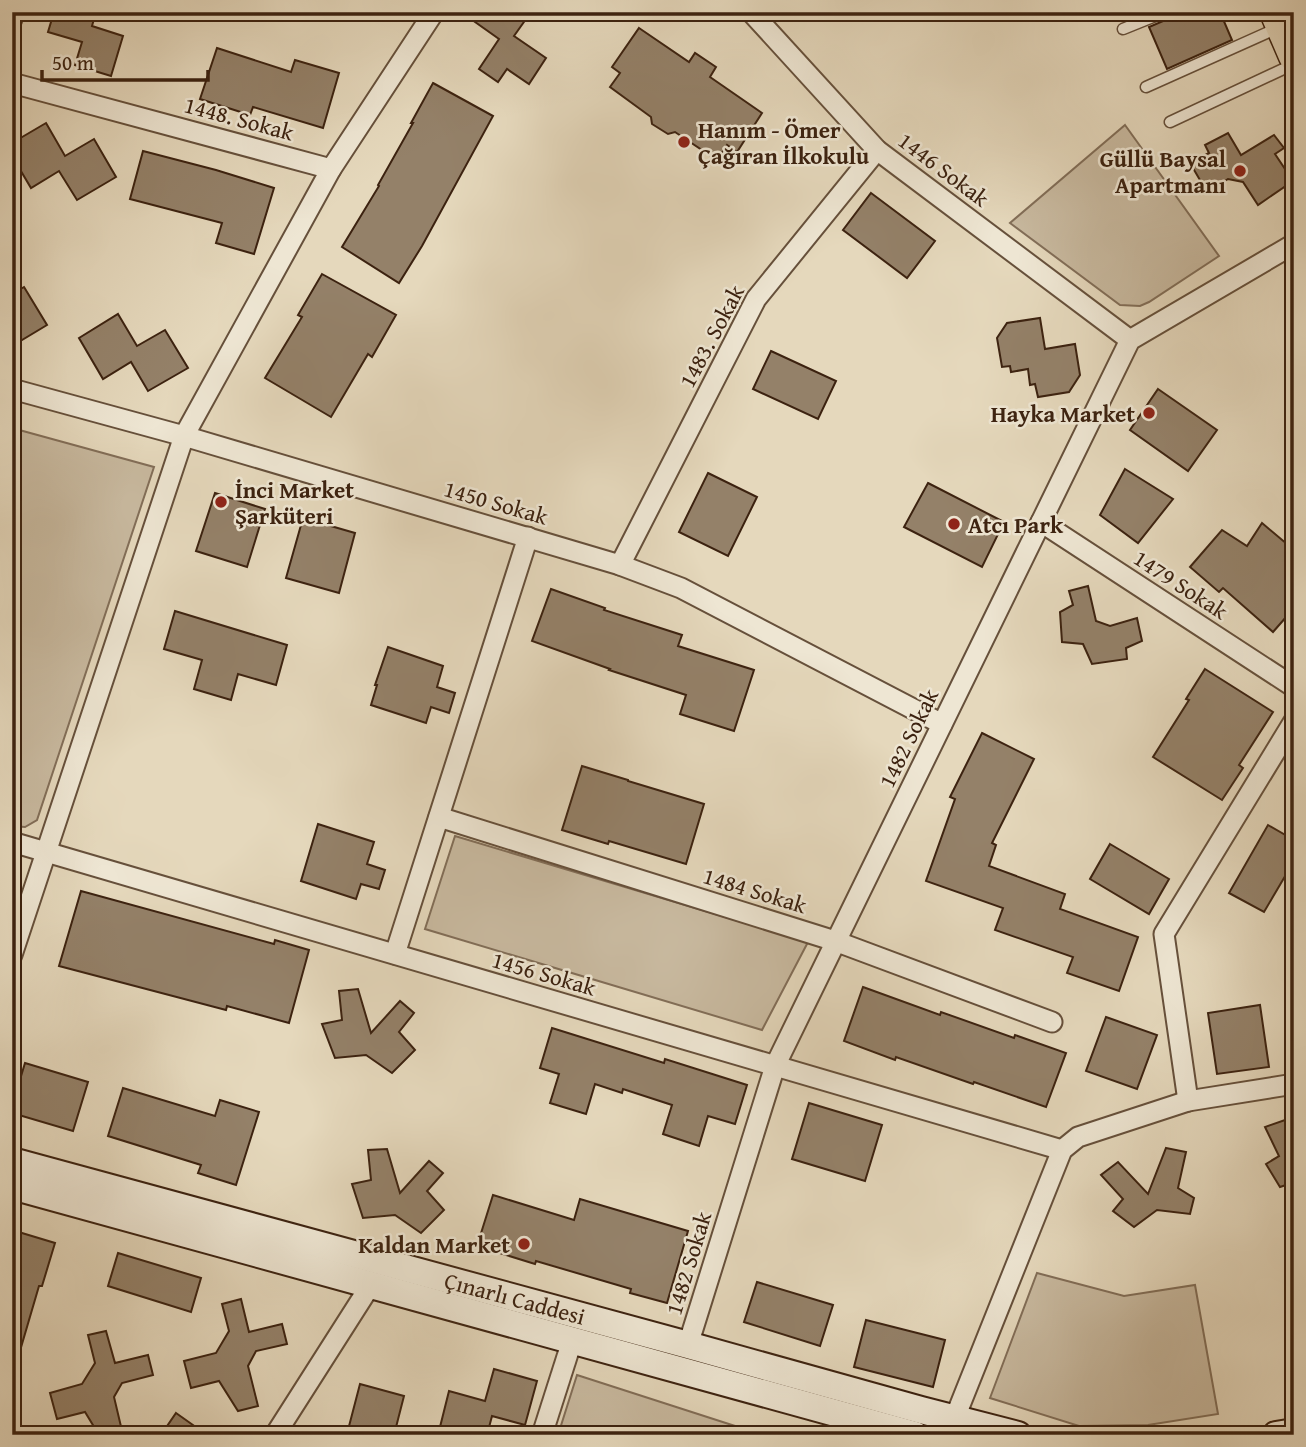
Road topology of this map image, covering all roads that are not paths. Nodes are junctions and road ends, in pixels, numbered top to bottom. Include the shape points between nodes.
1 (14, 12) edge
2 (434, 12) edge
3 (751, 12) edge
4 (1165, 12) edge
5 (12, 19) edge
6 (1278, 19) edge
7 (1123, 29) dead end
8 (1294, 55) edge
9 (1294, 64) edge
10 (12, 83) edge
11 (1146, 87) dead end
12 (1170, 122) dead end
13 (877, 150) junction
14 (331, 169) junction
15 (1294, 244) edge
16 (1130, 340) junction
17 (12, 389) edge
18 (184, 436) junction
19 (1041, 522) junction
20 (528, 537) junction
21 (620, 565) junction
22 (1294, 687) edge
23 (1294, 721) edge
24 (942, 724) junction
25 (439, 817) junction
26 (12, 842) edge
27 (47, 853) junction
28 (835, 941) junction
29 (395, 954) junction
30 (12, 955) edge
31 (1052, 1022) dead end
32 (775, 1066) junction
33 (1294, 1084) edge
34 (1188, 1101) junction
35 (1062, 1150) junction
36 (12, 1161) edge
37 (12, 1186) edge
38 (370, 1286) junction
39 (572, 1341) junction
40 (688, 1345) junction
41 (951, 1427) edge
42 (1294, 1432) edge
43 (275, 1435) edge
44 (542, 1435) edge
45 (915, 1435) edge
46 (1018, 1435) edge
47 (1276, 1435) edge

1 - 5 street
2 - 14 street
3 - 13 street, 1446 Sokak
4 - 7 lane
6 - 8 main road
6 - 11 lane
9 - 12 lane
10 - 14 street, 1448. Sokak
13 - 16 street, 1446 Sokak
13 - 21 street, 1483. Sokak via 756,299
14 - 18 street
15 - 16 street
16 - 19 street, 1482 Sokak
17 - 18 street, 1450 Sokak
18 - 20 street, 1450 Sokak
18 - 27 street
19 - 22 street, 1479 Sokak
19 - 24 street, 1482 Sokak
20 - 21 street, 1450 Sokak
20 - 25 street
21 - 24 street, 1450 Sokak via 681,588
23 - 34 street via 1164,934
24 - 28 street, 1482 Sokak
25 - 28 street, 1484 Sokak
25 - 29 street
26 - 27 street, 1456 Sokak
27 - 29 street, 1456 Sokak
27 - 30 street
28 - 31 street, 1484 Sokak
28 - 32 street, 1482 Sokak
29 - 32 street, 1456 Sokak
32 - 35 street, 1456 Sokak
32 - 40 street, 1482 Sokak
33 - 34 street
34 - 35 street via 1078,1137
35 - 41 street
36 - 40 main road, Çınarlı Caddesi
37 - 38 main road, Çınarlı Caddesi
38 - 39 main road, Çınarlı Caddesi
38 - 43 street
39 - 44 street
39 - 45 main road, Çınarlı Caddesi
40 - 41 main road, Çınarlı Caddesi
41 - 46 main road, Çınarlı Caddesi
42 - 47 main road

